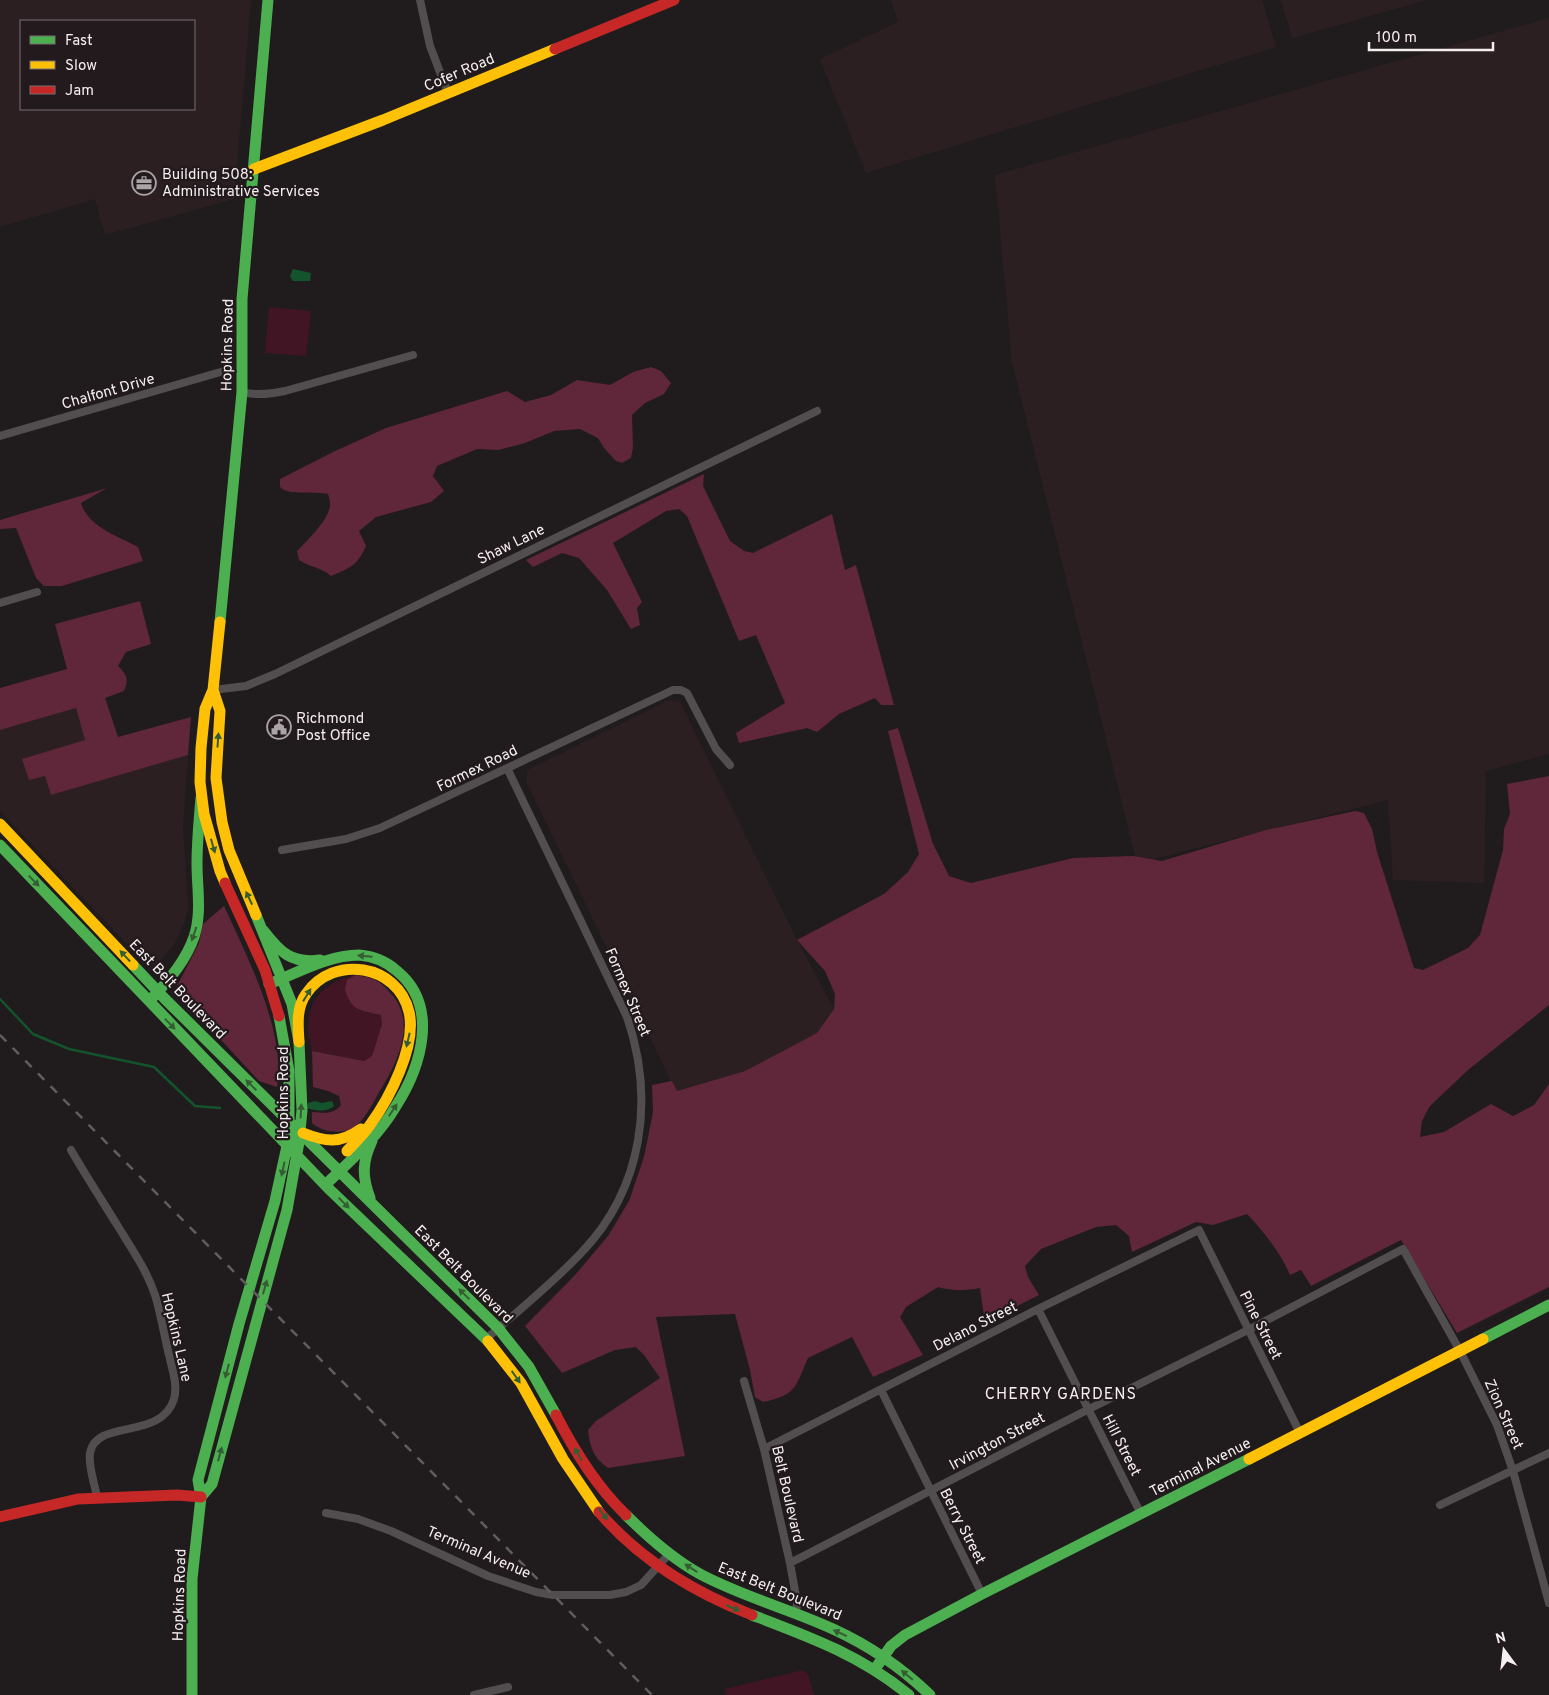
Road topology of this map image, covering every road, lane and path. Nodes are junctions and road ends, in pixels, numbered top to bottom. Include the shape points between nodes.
1 (268, 0) edge
2 (420, 0) edge
3 (674, 0) edge
4 (448, 93) junction
5 (254, 169) junction
6 (413, 355) dead end
7 (224, 371) dead end
8 (242, 392) junction
9 (817, 411) dead end
10 (0, 436) edge
11 (38, 592) dead end
12 (0, 603) edge
13 (213, 690) junction
14 (730, 765) dead end
15 (507, 768) junction
16 (201, 798) junction
17 (0, 824) edge
18 (0, 846) edge
19 (282, 850) dead end
20 (263, 930) junction
21 (343, 958) junction
22 (284, 979) junction
23 (269, 984) junction
24 (158, 992) junction
25 (148, 1002) junction
26 (299, 1042) junction
27 (378, 1114) junction
28 (379, 1129) junction
29 (297, 1131) junction
30 (71, 1150) dead end
31 (336, 1169) junction
32 (325, 1185) junction
33 (373, 1205) junction
34 (1199, 1230) joint
35 (1403, 1249) joint
36 (1549, 1305) edge
37 (1038, 1308) junction
38 (498, 1328) junction
39 (1248, 1330) junction
40 (486, 1339) junction
41 (1460, 1351) junction
42 (744, 1381) dead end
43 (881, 1390) junction
44 (1089, 1409) junction
45 (1300, 1432) junction
46 (764, 1449) junction
47 (1549, 1453) edge
48 (1513, 1470) junction
49 (930, 1491) junction
50 (200, 1497) junction
51 (97, 1498) junction
52 (1440, 1505) dead end
53 (326, 1513) dead end
54 (1142, 1514) junction
55 (0, 1517) edge
56 (670, 1554) junction
57 (790, 1562) junction
58 (659, 1566) junction
59 (982, 1594) junction
60 (1549, 1603) edge
61 (796, 1614) junction
62 (883, 1656) junction
63 (875, 1669) junction
64 (508, 1687) dead end
65 (192, 1695) edge
66 (474, 1695) edge
67 (909, 1695) edge
68 (930, 1695) edge

1 - 5 main road, Hopkins Road
2 - 4 street via 430,46
3 - 4 main road, Cofer Road
4 - 5 main road, Cofer Road
5 - 8 main road, Hopkins Road via 242,299
6 - 8 street via 285,391 271,394
7 - 10 street, Chalfont Drive
8 - 13 main road, Hopkins Road
9 - 13 street, Shaw Lane via 275,674 246,686
11 - 12 street
13 - 16 main road, Hopkins Road via 205,709
20 -> 13 main road, Hopkins Road via 229,850 222,822 216,778 220,711
14 - 15 street, Formex Road via 716,749 690,698 677,689
15 - 19 street, Formex Road via 380,828 346,839
15 - 38 street, Formex Street via 627,1017 636,1044 642,1110 631,1170 605,1224 572,1262
16 -> 23 main road, Hopkins Road via 220,871
16 -> 24 main road via 197,836 197,926 176,972
24 -> 17 main road, East Belt Boulevard
18 -> 25 main road, East Belt Boulevard
20 - 21 main road via 283,953 299,962
20 - 22 main road, Hopkins Road
21 - 22 main road
28 -> 21 main road via 397,1105 414,1070 424,1031 420,1002 411,983 387,963 372,956
22 - 23 main road
22 - 26 main road, Hopkins Road
23 -> 50 main road, Hopkins Road via 284,1034 289,1078 288,1137 275,1201 198,1480
24 - 25 main road
29 -> 24 main road, East Belt Boulevard
25 -> 32 main road, East Belt Boulevard
26 -> 27 main road via 298,1016 302,1003 318,981 332,973 342,968 372,970 397,988 409,1012 409,1039 394,1085
50 -> 26 main road, Hopkins Road via 212,1484 287,1210 302,1110
27 - 29 main road via 354,1134 339,1141 322,1140
27 - 31 main road
28 - 31 main road
28 - 33 main road via 362,1169 362,1180
29 - 31 main road, East Belt Boulevard
30 - 51 street, Hopkins Lane via 140,1261 155,1294 175,1383 170,1408 159,1420 108,1434 92,1445 90,1461
31 - 32 main road
31 - 33 main road, East Belt Boulevard
32 -> 40 main road, East Belt Boulevard
38 -> 33 main road, East Belt Boulevard
34 - 37 street, Delano Street
34 - 39 street, Pine Street
35 - 39 street, Irvington Street
35 - 41 street, Zion Street
36 - 41 main road, Terminal Avenue
37 - 43 street, Delano Street
37 - 44 street, Hill Street
38 - 40 street, Formex Street
56 -> 38 main road, East Belt Boulevard via 630,1518 584,1464 533,1372
39 - 44 street, Irvington Street
39 - 45 street, Pine Street
40 -> 58 main road, East Belt Boulevard via 524,1388 568,1469 592,1502 634,1548
41 - 45 main road, Terminal Avenue
41 - 48 street, Zion Street via 1497,1426
42 - 46 street, Belt Boulevard
43 - 46 street, Delano Street
43 - 49 street, Berry Street
44 - 49 street, Irvington Street
44 - 54 street, Hill Street
45 - 54 main road, Terminal Avenue
46 - 57 street, Belt Boulevard
47 - 48 street
48 - 52 street
48 - 60 street, Zion Street
49 - 57 street, Irvington Street
49 - 59 street, Berry Street
50 - 51 main road
50 - 65 main road, Hopkins Road via 192,1579
51 - 55 main road via 78,1499
53 - 58 street, Terminal Avenue via 373,1524 488,1576 536,1592 610,1595 626,1592 641,1585
54 - 59 main road, Terminal Avenue
56 - 58 street, Terminal Avenue
61 -> 56 main road, East Belt Boulevard via 726,1587
57 - 61 street, Belt Boulevard
58 -> 63 main road, East Belt Boulevard via 714,1599 824,1642
59 - 62 main road, Terminal Avenue via 905,1635
62 -> 61 main road, East Belt Boulevard via 844,1634
62 - 63 main road, Terminal Avenue
68 -> 62 main road, East Belt Boulevard
63 - 67 main road, East Belt Boulevard
64 - 66 street

